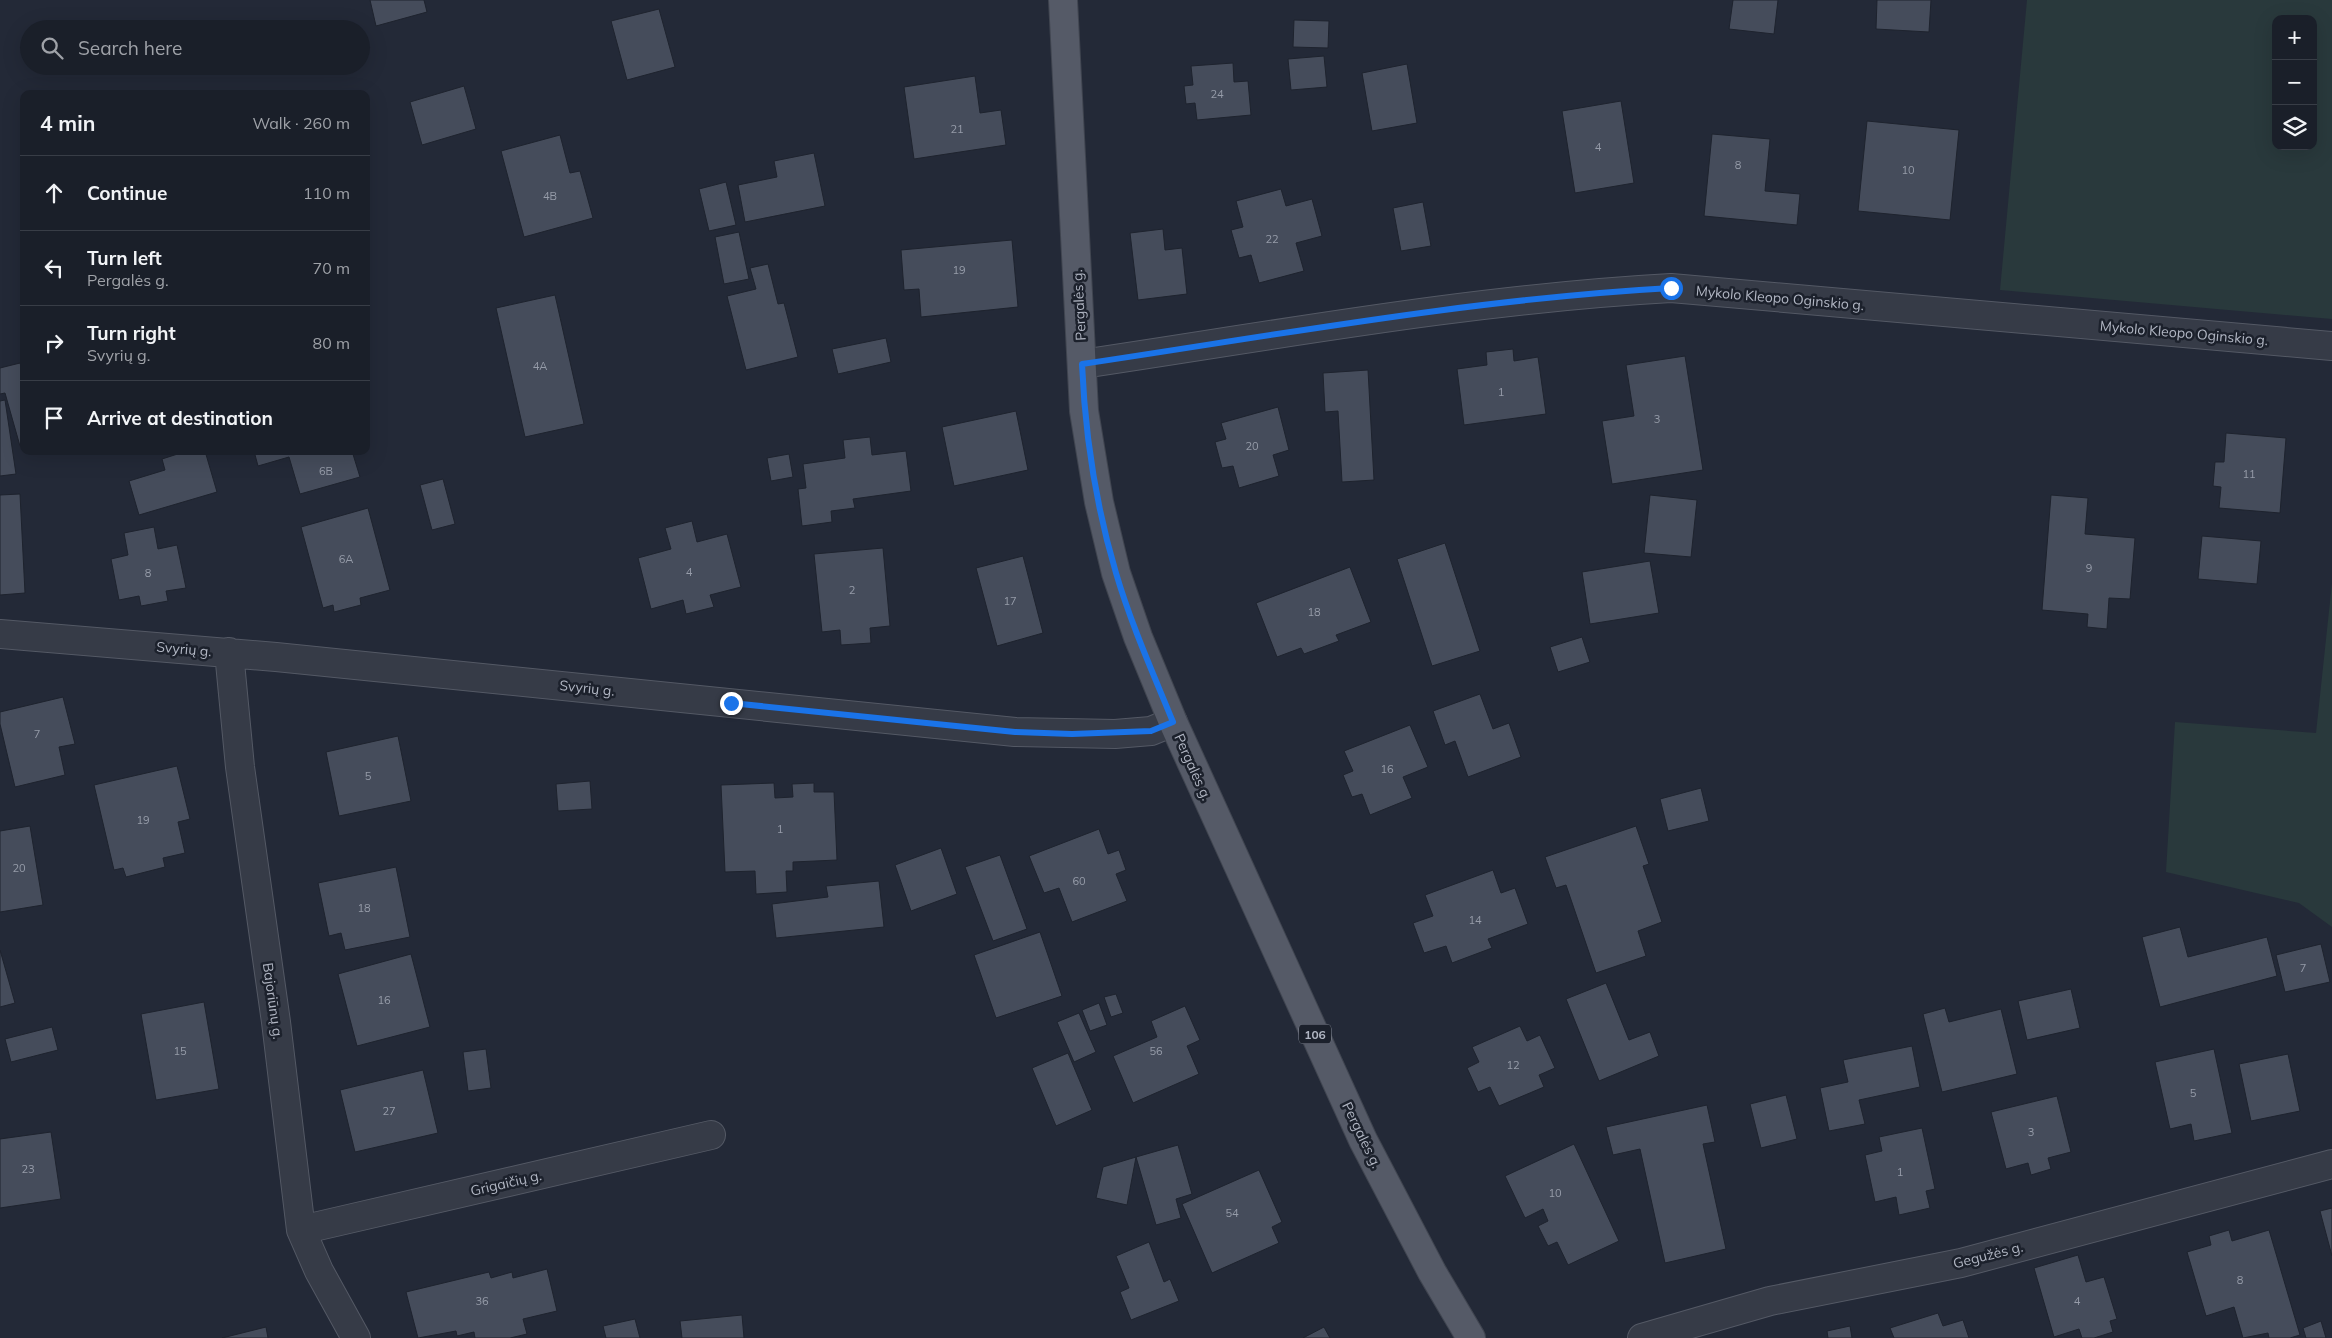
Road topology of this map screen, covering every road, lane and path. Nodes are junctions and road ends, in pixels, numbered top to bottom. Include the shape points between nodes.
1 (1063, 0) edge
2 (2332, 346) edge
3 (1082, 364) junction
4 (0, 634) edge
5 (229, 652) junction
6 (1173, 722) junction
7 (711, 1135) dead end
8 (2332, 1164) edge
9 (302, 1230) junction
10 (356, 1338) edge
11 (1471, 1338) edge
12 (1642, 1338) edge

1 - 3 main road, Pergalės g. / 106
2 - 3 street, Mykolo Kleopo Oginskio g. via 1671,288 1585,293 1465,306
3 - 6 main road, Pergalės g. / 106 via 1087,430 1116,574
4 - 5 street, Svyrių g.
5 - 6 street, Svyrių g. via 1015,732 1115,734 1151,731
5 - 9 street, Bajoriūnų g. via 240,767
6 - 11 main road, Pergalės g. / 106 via 1363,1140 1432,1272
7 - 9 street, Grigaičių g.
8 - 12 street, Gegužės g. via 1961,1263 1770,1301
9 - 10 street, Bajoriūnų g. via 319,1271

